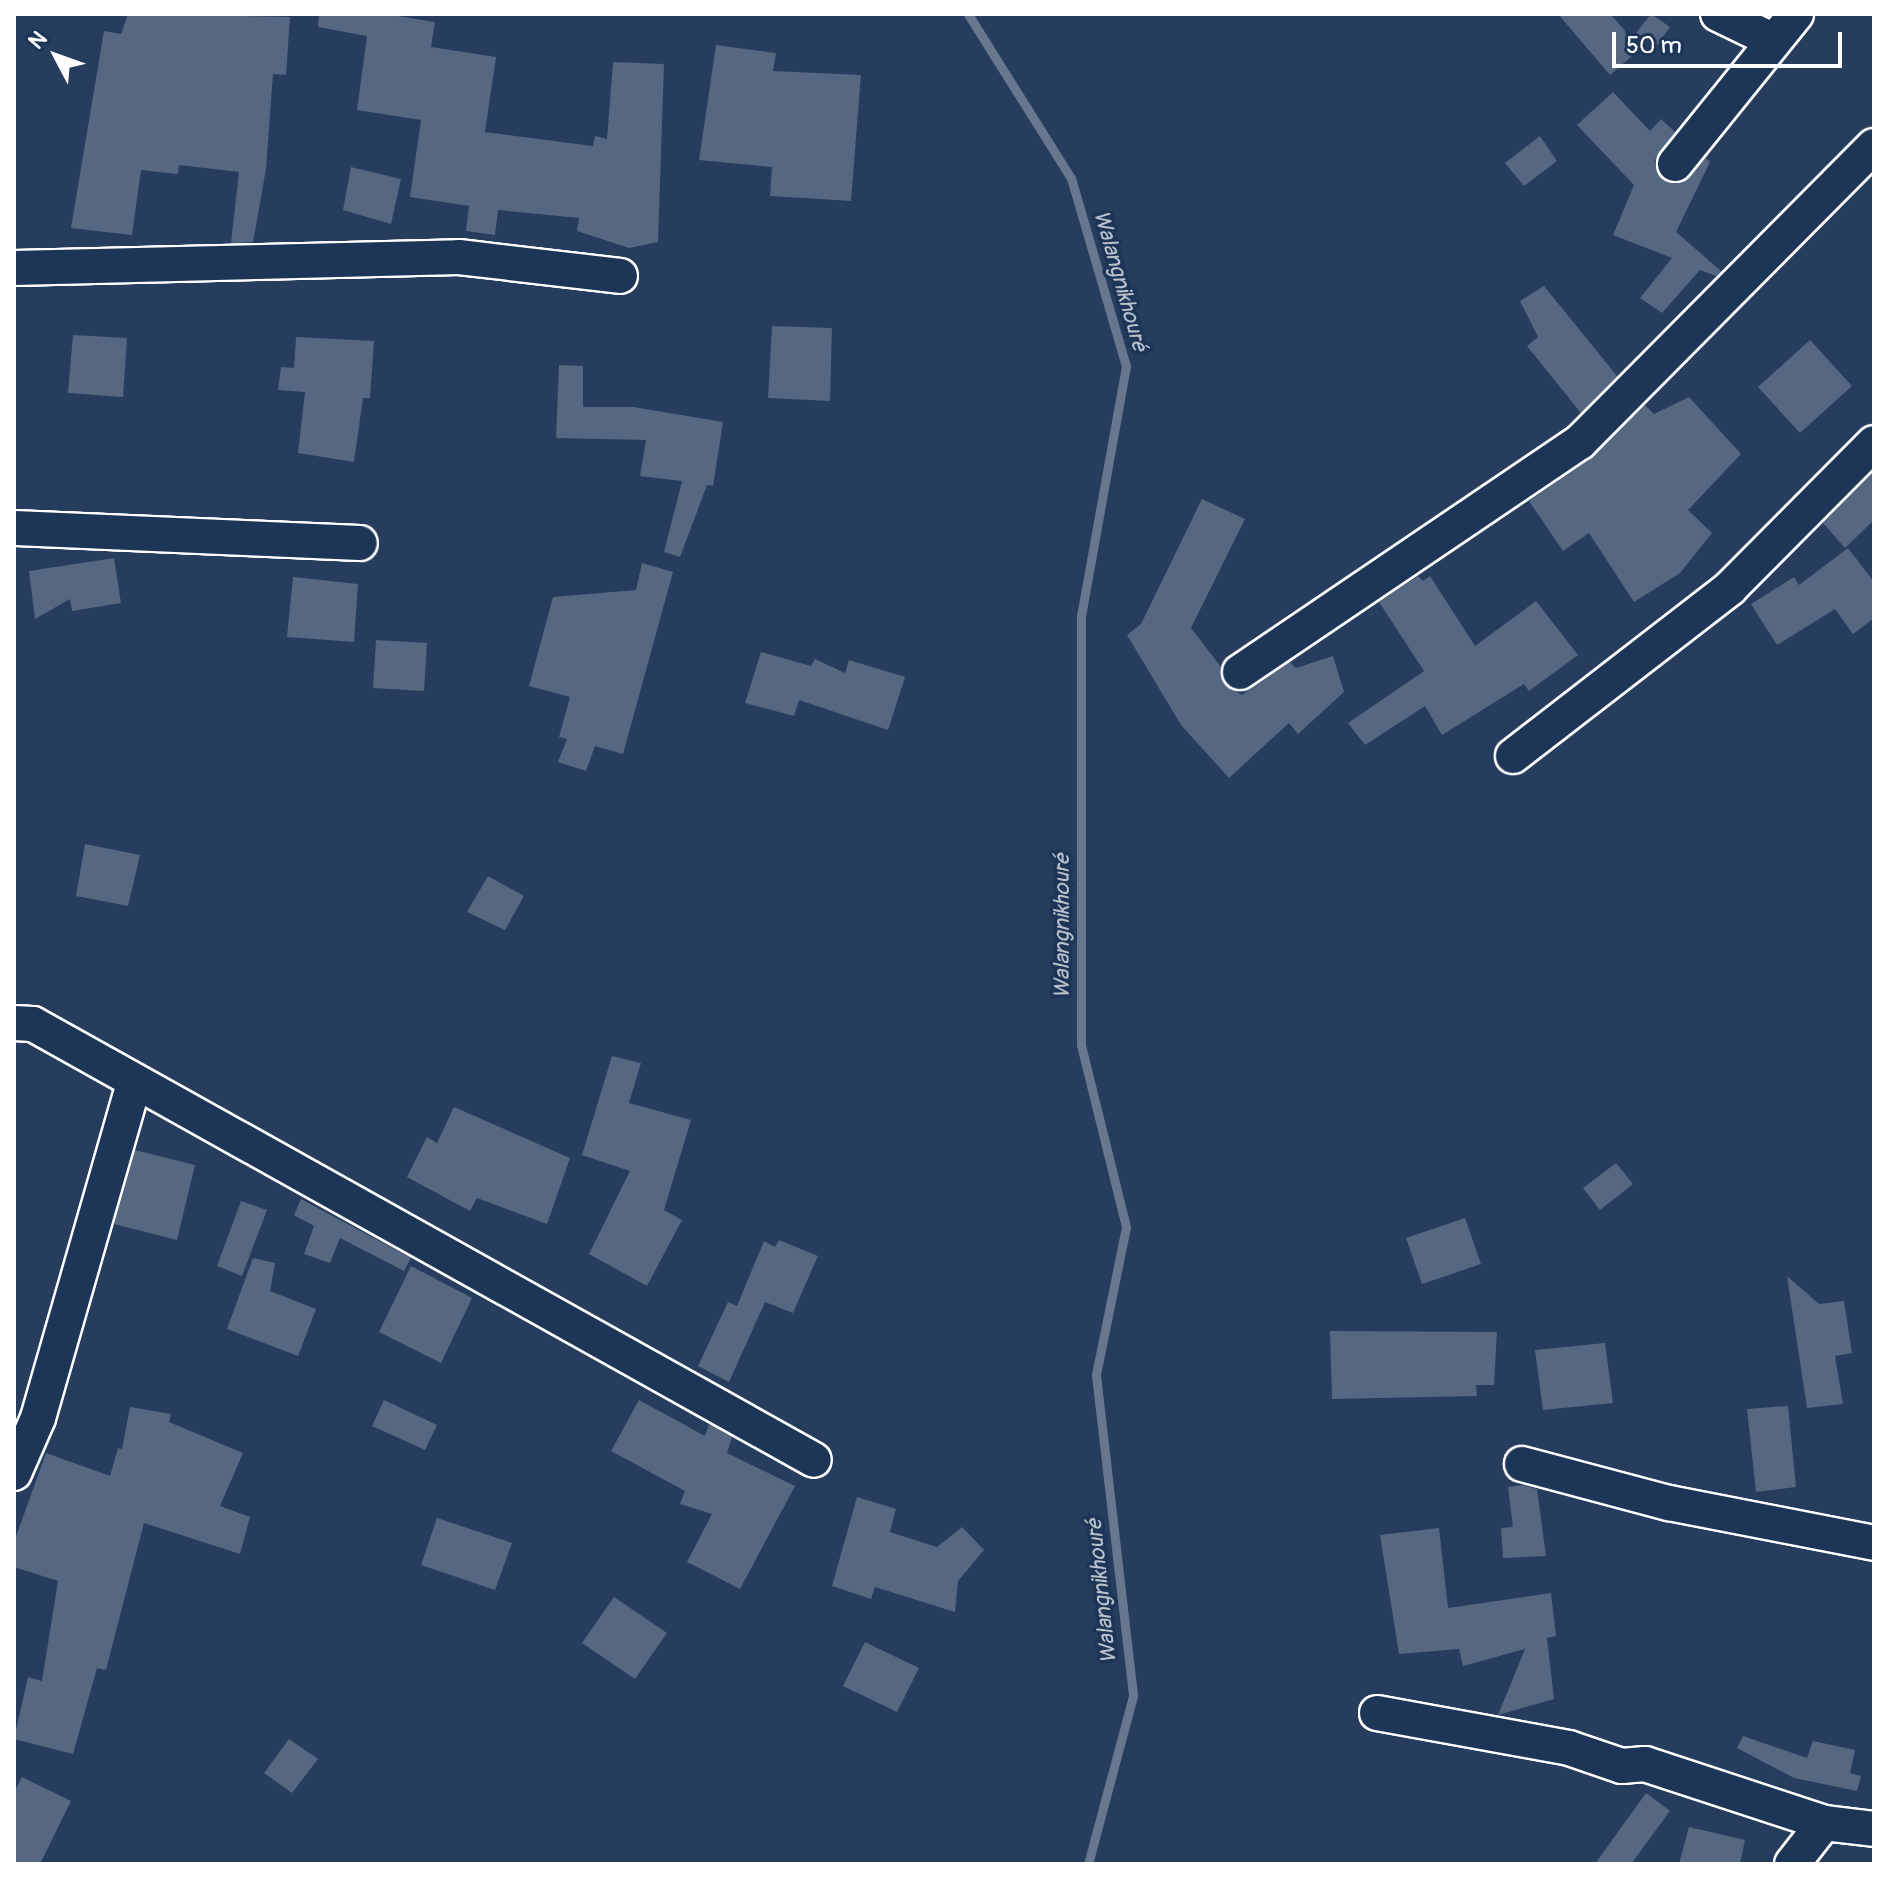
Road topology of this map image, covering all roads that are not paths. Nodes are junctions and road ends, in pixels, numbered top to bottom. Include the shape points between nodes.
1 (1718, 14) edge
2 (1796, 14) edge
3 (1774, 41) junction
4 (1874, 146) edge
5 (1675, 164) dead end
6 (14, 268) edge
7 (620, 276) dead end
8 (1874, 443) edge
9 (14, 528) edge
10 (360, 543) dead end
11 (1240, 672) dead end
12 (1513, 756) dead end
13 (14, 1023) edge
14 (134, 1083) junction
15 (814, 1460) dead end
16 (1522, 1464) dead end
17 (14, 1473) edge
18 (1874, 1543) edge
19 (1377, 1713) dead end
20 (1824, 1823) junction
21 (1874, 1829) edge
22 (1792, 1864) edge

1 - 3 street
2 - 3 street
3 - 5 street
4 - 11 street via 1580,442
6 - 7 street via 459,257
8 - 12 street via 1730,588
9 - 10 street
13 - 14 street via 33,1024
14 - 15 street
14 - 17 street via 38,1418
16 - 18 street via 1669,1503
19 - 20 street via 1569,1748 1622,1766 1645,1764
20 - 21 street
20 - 22 street

